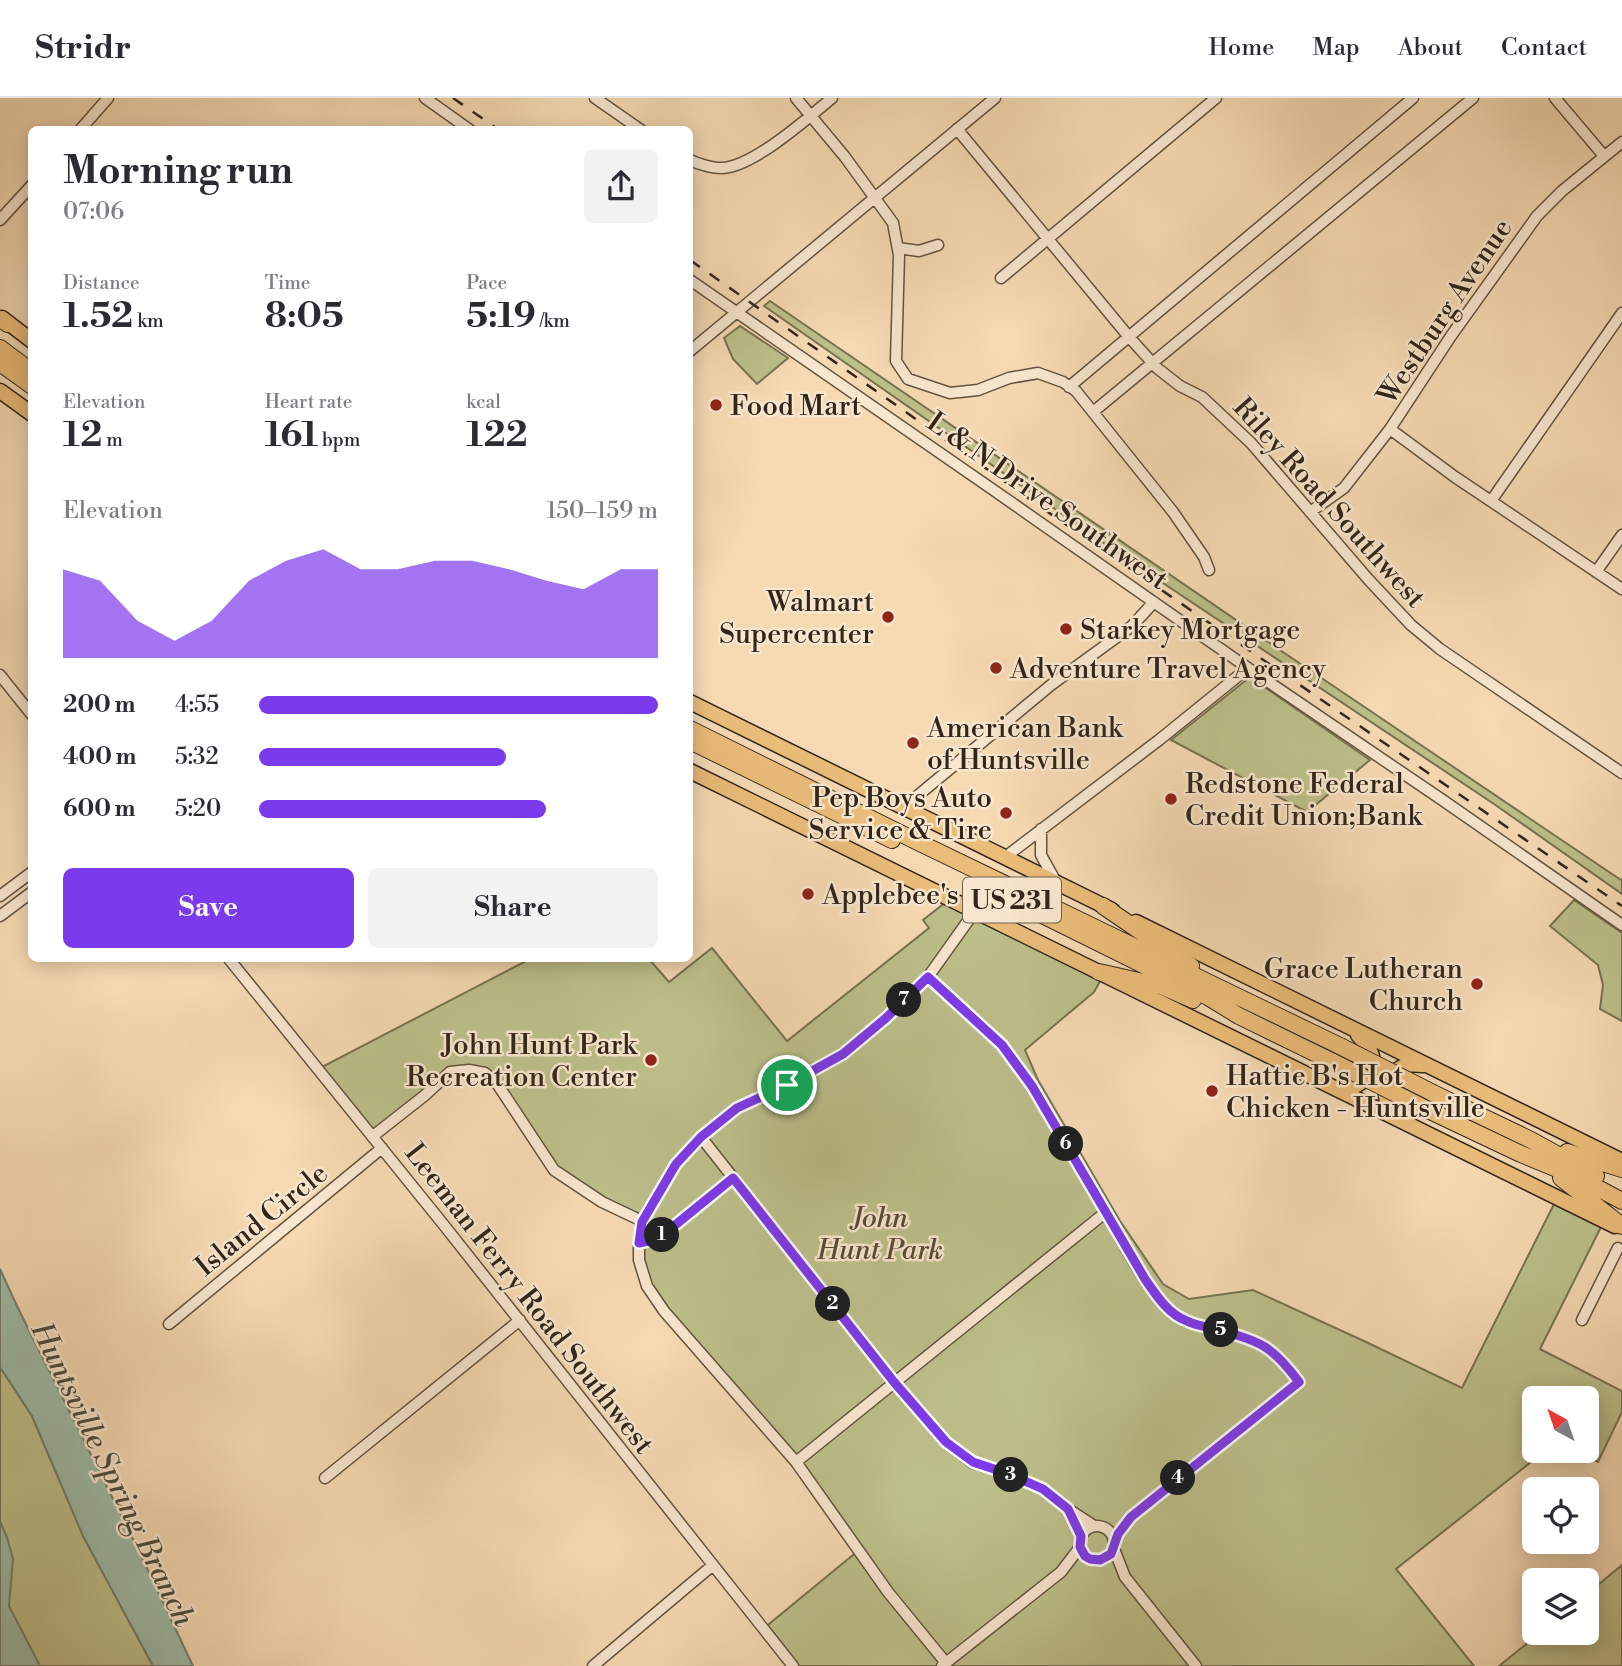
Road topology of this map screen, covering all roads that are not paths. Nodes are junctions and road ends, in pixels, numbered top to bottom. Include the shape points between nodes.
1 (108, 98) edge
2 (425, 98) edge
3 (595, 98) edge
4 (796, 98) edge
5 (832, 98) edge
6 (995, 98) edge
7 (1216, 98) edge
8 (1413, 98) edge
9 (1473, 98) edge
10 (1555, 98) edge
11 (811, 116) junction
12 (84, 126) edge
13 (464, 126) edge
14 (635, 126) edge
15 (957, 129) junction
16 (1622, 142) edge
17 (1604, 156) junction
18 (693, 161) edge
19 (28, 189) edge
20 (874, 198) junction
21 (0, 220) edge
22 (1048, 238) junction
23 (938, 245) dead end
24 (898, 248) junction
25 (1001, 278) dead end
26 (693, 282) edge
27 (737, 313) junction
28 (1622, 313) edge
29 (3, 319) edge
30 (1129, 337) junction
31 (28, 338) edge
32 (0, 348) edge
33 (693, 349) edge
34 (0, 363) edge
35 (1152, 363) junction
36 (28, 369) edge
37 (28, 383) edge
38 (1069, 387) junction
39 (0, 391) edge
40 (28, 411) edge
41 (1093, 412) junction
42 (1390, 429) junction
43 (1491, 501) junction
44 (1310, 512) junction
45 (1622, 535) edge
46 (1209, 570) dead end
47 (1596, 572) junction
48 (1622, 589) edge
49 (1154, 602) junction
50 (1248, 668) junction
51 (0, 675) edge
52 (693, 703) edge
53 (28, 710) edge
54 (693, 730) edge
55 (693, 742) edge
56 (693, 772) edge
57 (1622, 773) edge
58 (905, 808) junction
59 (1041, 829) junction
60 (1004, 858) junction
61 (28, 875) edge
62 (1056, 883) junction
63 (28, 895) edge
64 (0, 896) edge
65 (1102, 906) junction
66 (975, 911) junction
67 (0, 916) edge
68 (1622, 925) edge
69 (231, 962) edge
70 (1098, 972) junction
71 (928, 977) junction
72 (1212, 984) junction
73 (1239, 1016) junction
74 (1354, 1030) junction
75 (1425, 1065) junction
76 (1341, 1091) junction
77 (1402, 1121) junction
78 (373, 1136) junction
79 (701, 1137) junction
80 (1531, 1140) junction
81 (382, 1148) junction
82 (1529, 1158) junction
83 (1622, 1161) edge
84 (1622, 1169) edge
85 (733, 1178) junction
86 (1622, 1190) edge
87 (1622, 1201) edge
88 (1106, 1212) junction
89 (642, 1222) junction
90 (1619, 1227) edge
91 (639, 1243) junction
92 (1620, 1247) edge
93 (520, 1320) junction
94 (1582, 1320) dead end
95 (169, 1324) dead end
96 (894, 1382) junction
97 (796, 1462) junction
98 (325, 1478) dead end
99 (1068, 1509) junction
100 (1131, 1517) junction
101 (1094, 1526) junction
102 (1106, 1528) junction
103 (1081, 1542) junction
104 (1114, 1546) junction
105 (1092, 1560) junction
106 (713, 1566) junction
107 (1061, 1572) junction
108 (1125, 1577) junction
109 (944, 1665) edge
110 (593, 1666) edge
111 (793, 1666) edge
112 (1196, 1666) edge

1 - 12 street
2 - 13 street
3 - 14 street
4 - 11 street
5 - 11 street
6 - 15 street
7 - 22 street
8 - 30 street
9 - 35 street
10 - 17 street
11 - 18 street via 744,162 722,168
11 - 20 street
15 - 20 street
15 - 22 street, Riley Road Southwest
16 - 17 street, Westburg Avenue
17 - 42 street, Westburg Avenue via 1537,216
19 - 21 street
20 - 24 street via 893,223
20 - 27 street
22 - 25 street
22 - 30 street, Riley Road Southwest
23 - 24 street via 919,251
24 - 38 street via 896,361 908,379 950,393 1038,373
26 - 27 street, L & N Drive Southwest
27 - 33 street
27 - 49 street, L & N Drive Southwest
28 - 43 street
29 - 31 main road
30 - 35 street, Riley Road Southwest
30 - 38 street
32 - 36 highway
34 - 37 highway
35 - 41 street
35 - 44 street, Riley Road Southwest via 1226,419
38 - 41 street
39 - 40 main road
41 - 46 street via 1173,512
42 - 43 street
42 - 44 street, Westburg Avenue via 1344,488
43 - 47 street
44 - 57 street, Riley Road Southwest via 1411,625
45 - 47 street
47 - 48 street
49 - 50 street, L & N Drive Southwest
49 - 58 street via 1132,626 1051,685
50 - 59 street
50 - 68 street, L & N Drive Southwest
51 - 53 street
52 - 58 main road
54 - 72 highway, US 231
55 - 73 highway, US 231 via 1208,996
56 - 66 main road
58 - 60 main road
59 - 60 street
59 - 62 street via 1041,855
60 - 62 main road
61 - 64 street
62 - 65 main road
63 - 67 street
65 - 72 highway
65 - 74 main road
66 - 70 main road
66 - 71 street
69 - 78 street, Leeman Ferry Road Southwest
70 - 73 highway via 1161,986
70 - 76 main road
71 - 79 street via 843,1054 737,1108
71 - 88 street via 1002,1045 1032,1086
72 - 80 highway, US 231, bridge
73 - 82 highway, US 231, bridge
74 - 75 main road
74 - 76 main road via 1370,1048 1372,1066 1360,1084
75 - 77 main road via 1399,1068 1388,1085 1385,1096
75 - 83 main road
76 - 77 main road
77 - 90 main road
78 - 81 street, Leeman Ferry Road Southwest
78 - 89 street via 450,1072 485,1073 496,1082 554,1170
79 - 85 street
79 - 89 street via 676,1164
80 - 84 highway
80 - 86 highway, US 231
81 - 93 street, Leeman Ferry Road Southwest
81 - 95 street, Island Circle
82 - 87 highway, US 231
82 - 90 highway via 1570,1184
85 - 91 street via 658,1239
85 - 96 street
88 - 96 street
88 - 100 street via 1162,1303 1186,1321 1263,1345 1284,1361 1299,1382
89 - 91 street
90 - 92 street
91 - 97 street via 647,1286 664,1311
92 - 94 street
93 - 98 street
93 - 106 street, Leeman Ferry Road Southwest
96 - 97 street
96 - 99 street via 946,1442 973,1462 1043,1489
97 - 109 street
99 - 101 street
99 - 103 street
100 - 102 street
100 - 104 street
101 - 102 street
101 - 103 street
102 - 104 street via 1114,1537
103 - 105 street via 1082,1552
103 - 107 street
104 - 105 street via 1106,1558
104 - 108 street
105 - 107 street
105 - 108 street
106 - 110 street
106 - 111 street, Leeman Ferry Road Southwest
107 - 109 street
108 - 112 street

